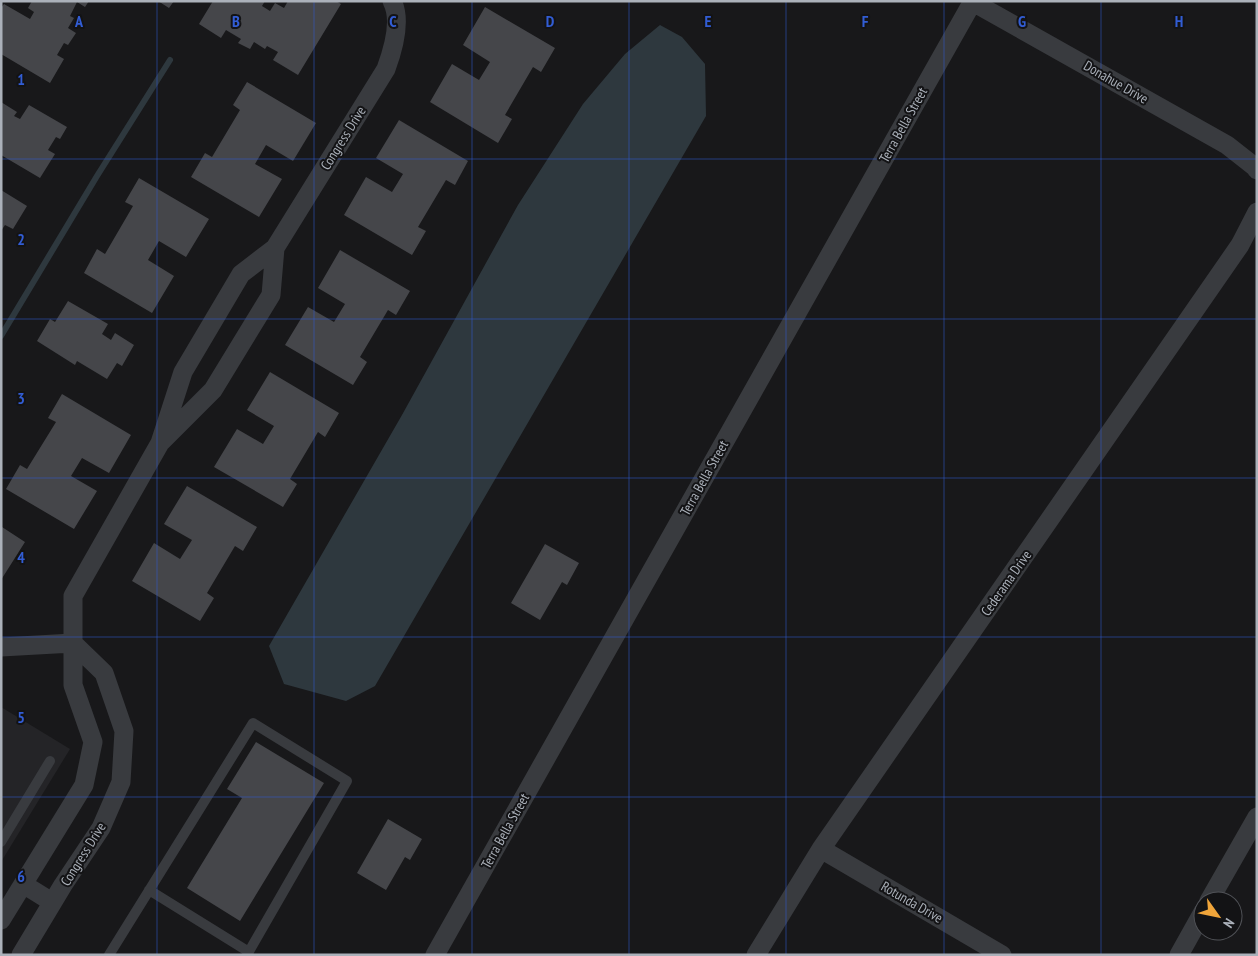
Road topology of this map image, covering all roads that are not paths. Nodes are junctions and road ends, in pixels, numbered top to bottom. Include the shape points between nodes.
1 (392, 1) edge
2 (972, 2) edge
3 (1257, 170) edge
4 (1257, 212) edge
5 (275, 248) junction
6 (160, 443) junction
7 (73, 643) junction
8 (1, 647) edge
9 (50, 761) dead end
10 (1257, 817) edge
11 (1, 842) edge
12 (821, 849) junction
13 (23, 884) junction
14 (149, 890) junction
15 (1215, 891) edge
16 (52, 902) junction
17 (1, 920) edge
18 (1193, 930) edge
19 (248, 953) edge
20 (21, 955) edge
21 (109, 955) edge
22 (435, 955) edge
23 (756, 955) edge
24 (1002, 955) edge
25 (1179, 955) edge

1 - 5 street, Congress Drive via 396,21 394,47 386,69
2 - 3 street, Donahue Drive via 1228,145
2 - 22 street, Terra Bella Street
4 - 12 street, Cederama Drive via 1240,245
5 - 6 street, Congress Drive via 241,274 183,372
5 - 6 street, Congress Drive via 272,295 214,390
6 - 7 street, Congress Drive via 73,596
7 - 8 street
7 - 13 street, Congress Drive via 73,685 93,742 84,784
7 - 16 street, Congress Drive via 104,674 124,731 121,782 101,828
9 - 11 lane
10 - 15 street
12 - 23 street, Cederama Drive
12 - 24 street, Rotunda Drive
13 - 16 street
13 - 17 street, Congress Drive
14 - 19 lane
14 - 19 lane via 253,723 347,781
14 - 21 lane
16 - 20 street, Congress Drive
18 - 25 street

